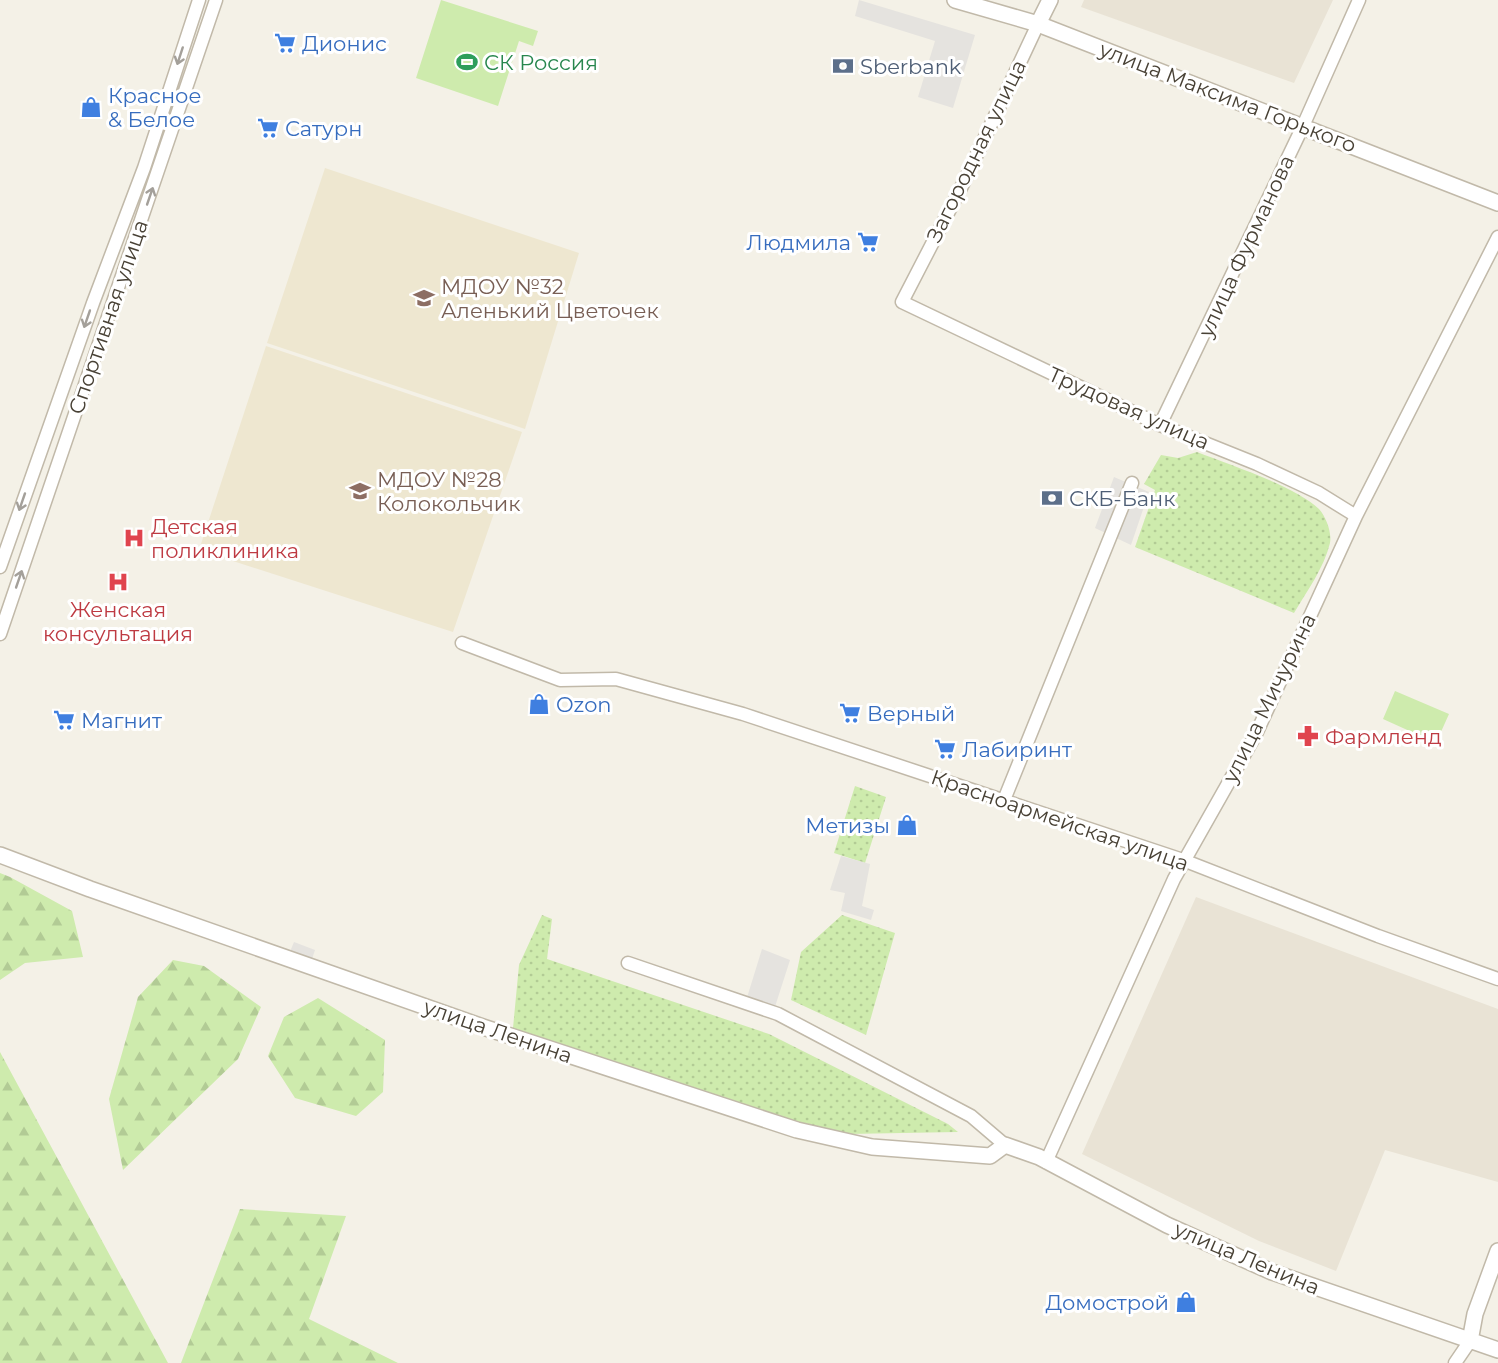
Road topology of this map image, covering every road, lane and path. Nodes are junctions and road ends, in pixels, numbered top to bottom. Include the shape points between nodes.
1 (199, 0) edge
2 (216, 0) edge
3 (955, 0) edge
4 (1050, 0) edge
5 (1359, 0) edge
6 (1038, 24) junction
7 (1303, 126) junction
8 (1498, 202) edge
9 (1498, 237) edge
10 (902, 302) joint
11 (1160, 425) junction
12 (1132, 483) dead end
13 (1356, 516) junction
14 (0, 567) edge
15 (0, 634) edge
16 (462, 643) dead end
17 (1004, 800) junction
18 (0, 855) edge
19 (1183, 860) junction
20 (627, 963) dead end
21 (1498, 979) edge
22 (1005, 1145) junction
23 (1046, 1162) junction
24 (1498, 1251) edge
25 (1470, 1341) junction
26 (1498, 1350) edge
27 (1455, 1363) edge

1 -> 14 street, Спортивная улица via 144,168
15 -> 2 street, Спортивная улица
3 - 6 street, улица Максима Горького
4 - 6 street, Загородная улица
5 - 7 street, улица Фурманова
6 - 7 street, улица Максима Горького
6 - 10 street, Загородная улица
7 - 8 street, улица Максима Горького
7 - 11 street, улица Фурманова
9 - 13 street, улица Мичурина
10 - 11 street, Трудовая улица
11 - 13 street, Трудовая улица via 1320,493
12 - 17 street
13 - 19 street, улица Мичурина via 1256,734
16 - 17 street, Красноармейская улица via 560,680 616,679 743,714
17 - 19 street, Красноармейская улица
18 - 22 street, улица Ленина via 483,1027 797,1130 872,1147 990,1156
19 - 21 street, Красноармейская улица
19 - 23 street, улица Мичурина
20 - 22 street, улица Ленина via 778,1014 971,1116
22 - 23 street, улица Ленина
23 - 25 street, улица Ленина via 1167,1225 1272,1272
24 - 25 street via 1475,1314
25 - 26 street, улица Ленина
25 - 27 street

